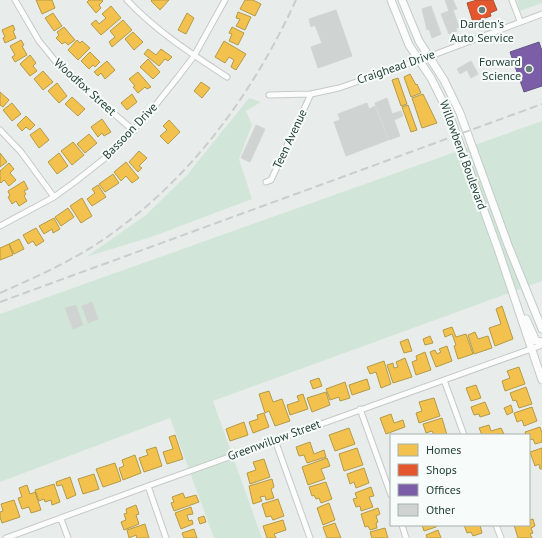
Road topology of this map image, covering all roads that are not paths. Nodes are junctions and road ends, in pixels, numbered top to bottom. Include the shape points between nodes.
1 (15, 0) edge
2 (127, 0) edge
3 (225, 0) edge
4 (391, 0) edge
5 (402, 0) edge
6 (512, 0) edge
7 (406, 12) junction
8 (542, 14) edge
9 (397, 16) junction
10 (520, 21) junction
11 (194, 56) junction
12 (428, 56) junction
13 (418, 60) junction
14 (227, 77) dead end
15 (311, 94) junction
16 (269, 95) dead end
17 (0, 130) edge
18 (134, 130) junction
19 (266, 182) dead end
20 (54, 197) junction
21 (0, 226) edge
22 (508, 245) junction
23 (498, 249) junction
24 (515, 302) junction
25 (542, 329) edge
26 (542, 343) edge
27 (531, 348) junction
28 (444, 380) junction
29 (542, 380) edge
30 (360, 409) junction
31 (464, 434) edge
32 (275, 440) junction
33 (148, 486) junction
34 (390, 492) edge
35 (61, 519) junction
36 (402, 526) edge
37 (496, 526) edge
38 (6, 538) edge
39 (68, 538) edge
40 (166, 538) edge
41 (310, 538) edge
42 (406, 538) edge
43 (501, 538) edge

1 - 18 street, Woodfox Street via 39,41 61,68
2 - 11 street
3 - 11 street, Bassoon Drive
4 - 9 main road, Willowbend Boulevard
5 - 7 main road, Willowbend Boulevard
6 - 10 street
7 - 9 main road
7 - 12 main road, Willowbend Boulevard via 418,41
8 - 10 street, Craighead Drive
9 - 13 main road, Willowbend Boulevard
10 - 12 street, Craighead Drive
11 - 14 street
11 - 18 street, Bassoon Drive
12 - 13 street, Craighead Drive
12 - 22 main road, Willowbend Boulevard via 460,112
13 - 15 street, Craighead Drive via 339,88
13 - 23 main road, Willowbend Boulevard via 435,84 449,114
15 - 16 street, Craighead Drive
15 - 19 street, Teen Avenue via 271,180
17 - 20 street via 21,152
18 - 20 street, Bassoon Drive via 105,158
20 - 21 street, Bassoon Drive
22 - 23 main road
22 - 25 main road, Willowbend Boulevard
23 - 24 main road, Willowbend Boulevard
24 - 26 main road via 524,314 536,340
24 - 27 main road, Willowbend Boulevard
26 - 27 street, Greenwillow Street
27 - 28 street, Greenwillow Street
27 - 29 main road, Willowbend Boulevard
28 - 30 street, Greenwillow Street
28 - 31 street
30 - 32 street, Greenwillow Street
30 - 34 street
32 - 33 street, Greenwillow Street
32 - 41 street
33 - 35 street, Greenwillow Street
33 - 40 street
35 - 38 street, Greenwillow Street
35 - 39 street
36 - 42 street
37 - 43 street

